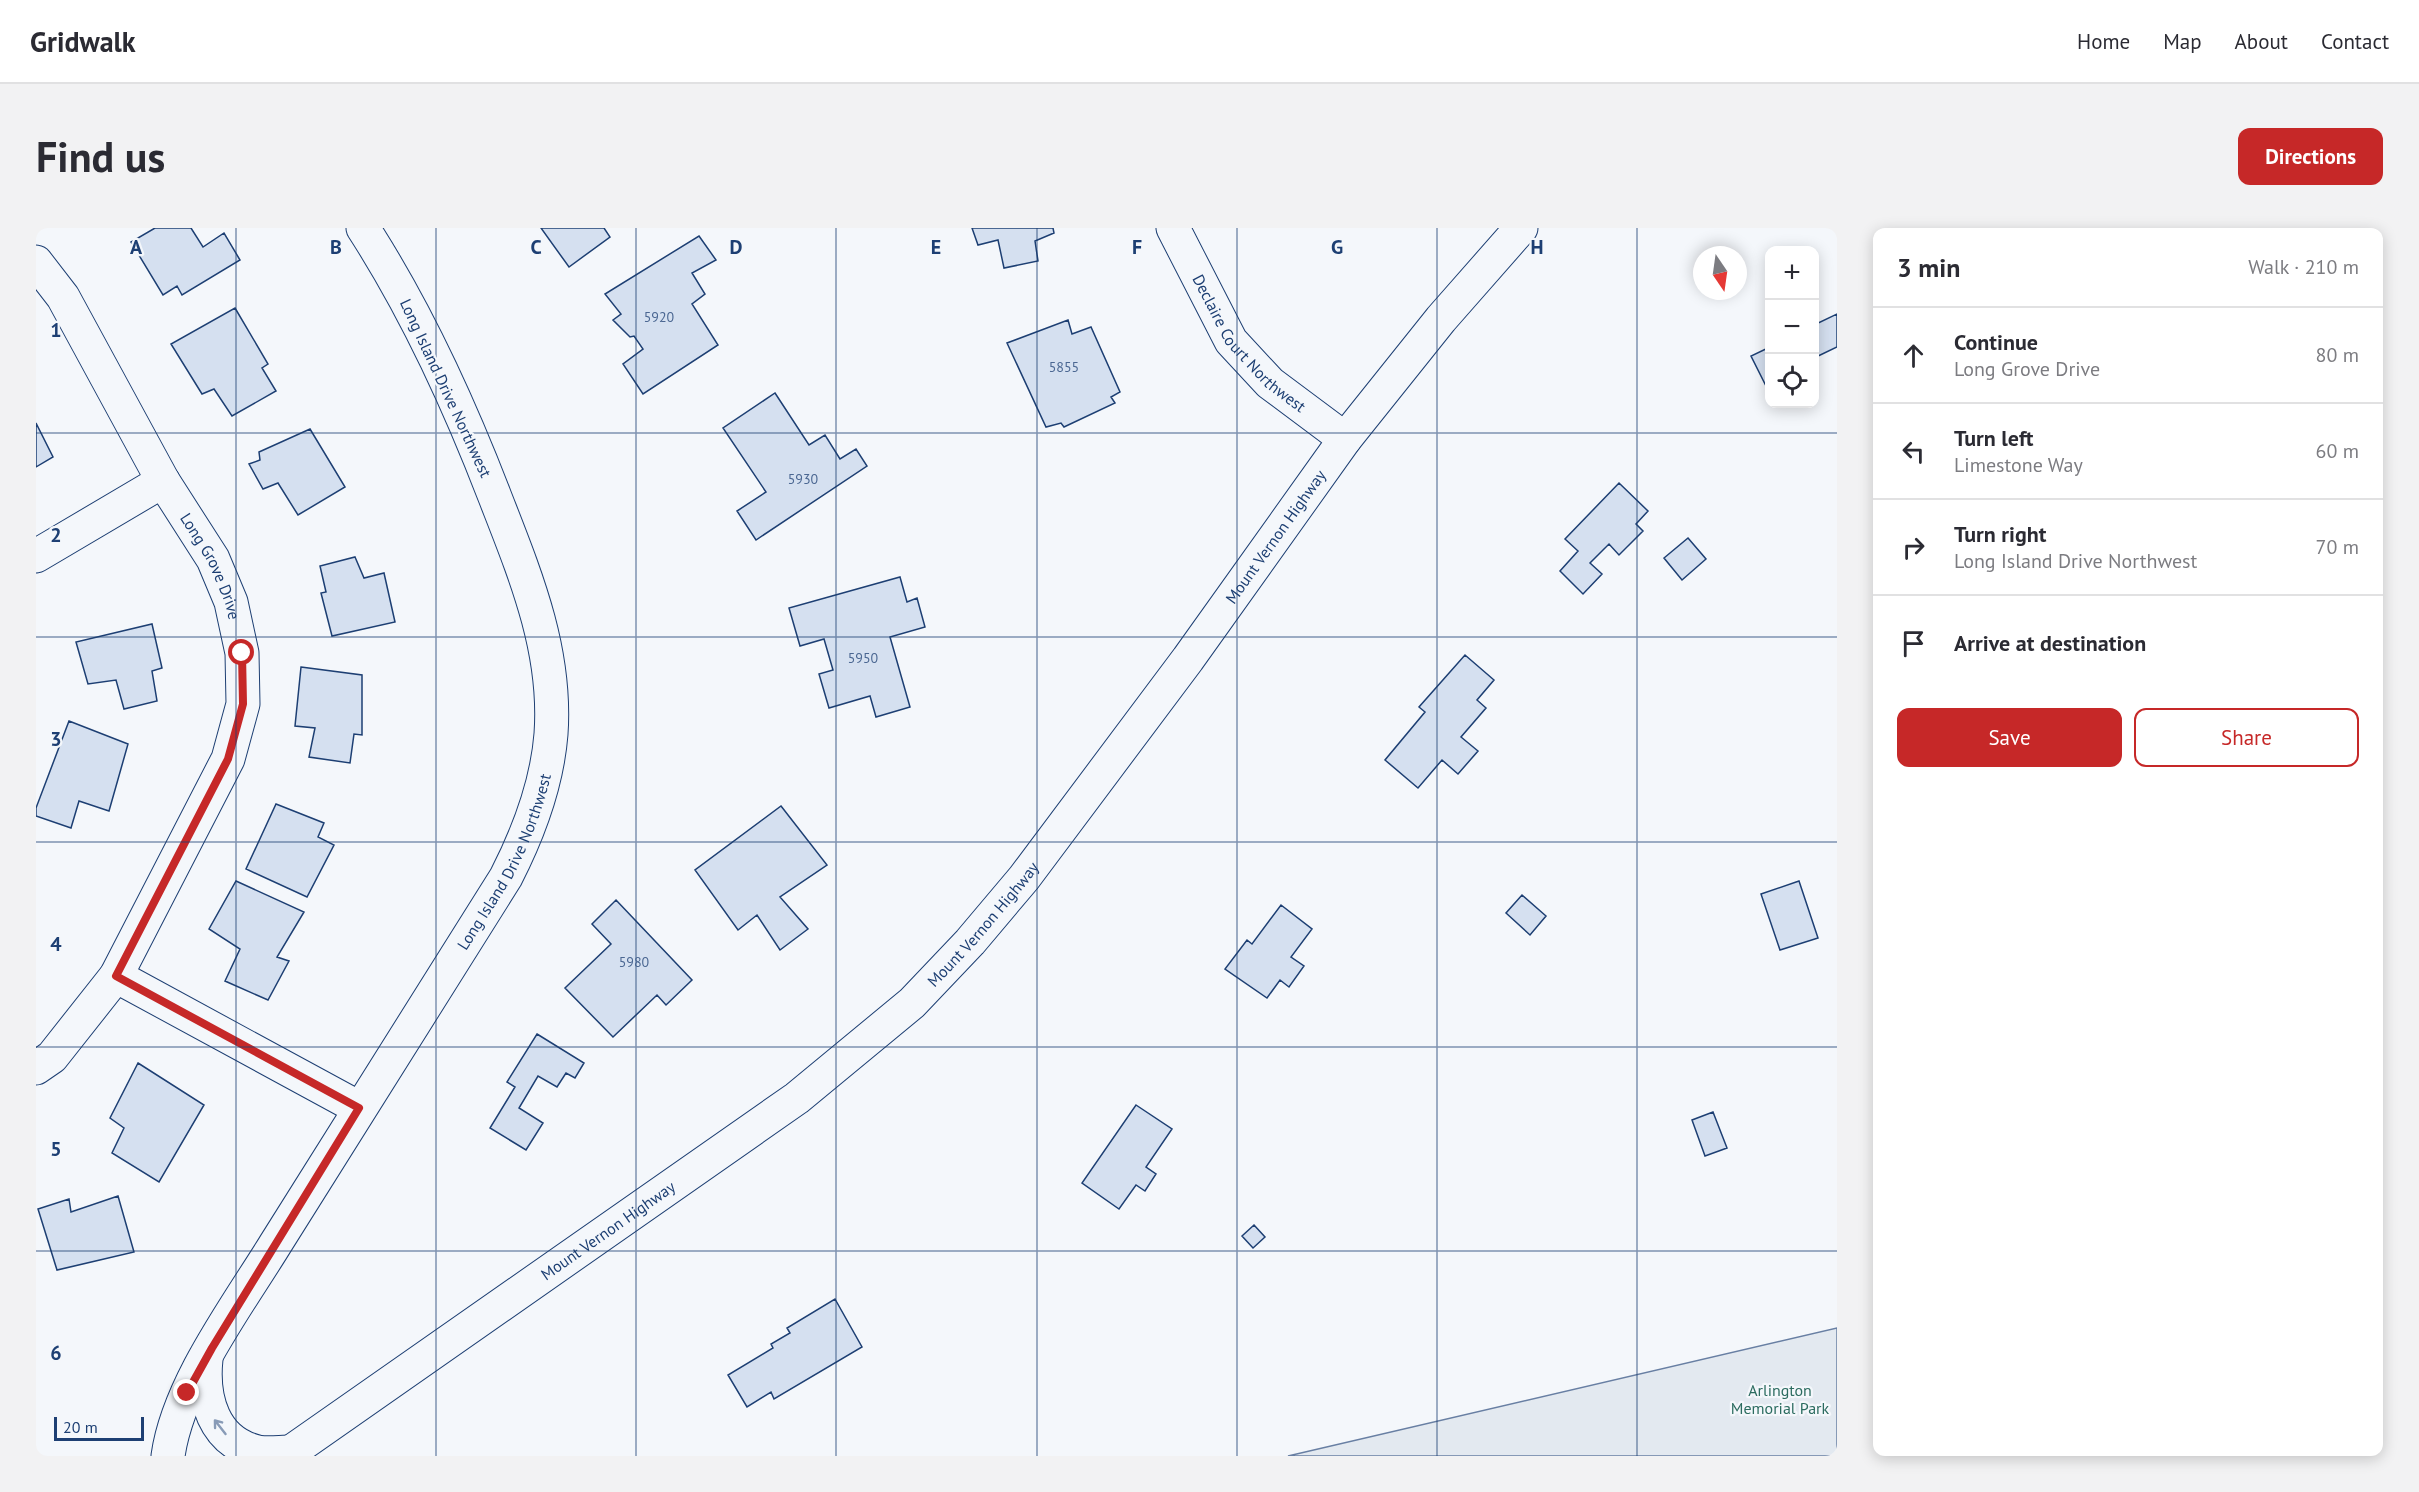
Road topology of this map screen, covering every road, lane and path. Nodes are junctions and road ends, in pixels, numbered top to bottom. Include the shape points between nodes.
1 (363, 228) edge
2 (1173, 228) edge
3 (1521, 228) edge
4 (36, 262) edge
5 (1345, 439) junction
6 (163, 481) junction
7 (36, 556) edge
8 (116, 976) junction
9 (36, 1068) edge
10 (359, 1108) junction
11 (206, 1358) junction
12 (288, 1454) edge
13 (168, 1456) edge

1 - 10 street, Long Island Drive Northwest via 391,271 471,435 512,541 538,614 550,671 551,734 540,797 506,877
2 - 5 street, Declaire Court Northwest via 1231,341 1270,383
3 - 5 street, Mount Vernon Highway via 1441,319
4 - 6 street, Long Grove Drive via 63,297
5 - 12 street, Mount Vernon Highway via 1031,869 912,1003 797,1098
6 - 7 street
6 - 8 street, Long Grove Drive via 213,559 231,602 242,653 243,704 228,759
8 - 9 street, Long Grove Drive via 52,1057
8 - 10 street
10 - 11 street, Long Island Drive Northwest
12 -> 11 street via 246,1448 219,1427 205,1390
11 - 13 street, Long Island Drive Northwest via 178,1413

